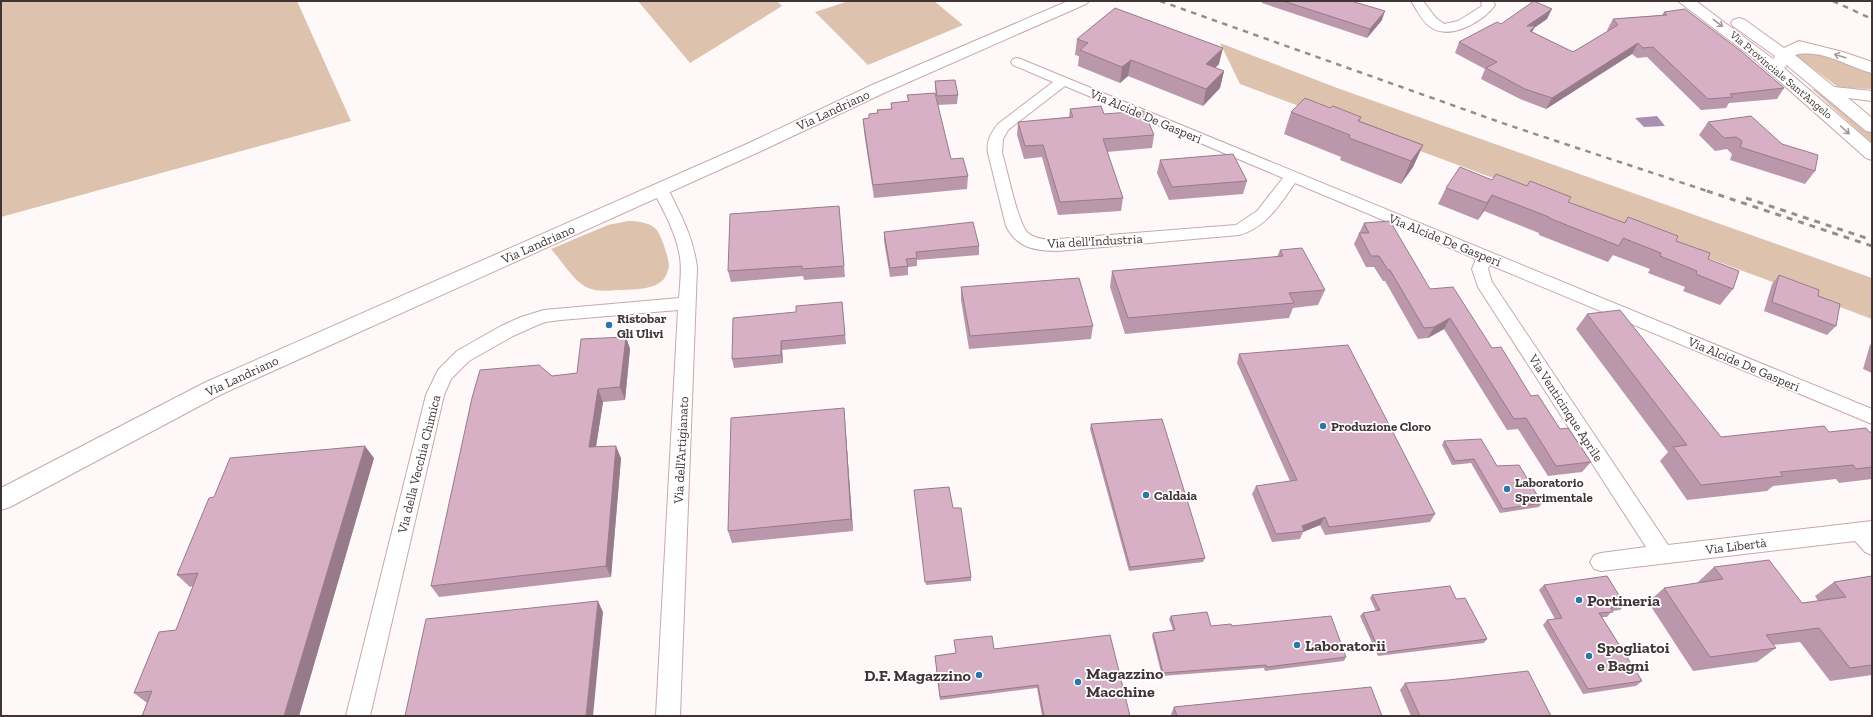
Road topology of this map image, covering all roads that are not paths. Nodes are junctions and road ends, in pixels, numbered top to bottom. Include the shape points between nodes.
1 (1081, 1) edge
2 (1417, 1) edge
3 (1487, 1) edge
4 (1686, 1) edge
5 (1704, 1) edge
6 (1749, 30) junction
7 (1813, 49) junction
8 (1784, 55) junction
9 (1018, 62) dead end
10 (1870, 68) edge
11 (1785, 77) junction
12 (1063, 80) junction
13 (1830, 92) junction
14 (1872, 96) edge
15 (1872, 127) edge
16 (1872, 154) edge
17 (1292, 177) junction
18 (660, 189) junction
19 (1485, 257) junction
20 (688, 303) junction
21 (1872, 417) edge
22 (1, 500) edge
23 (1868, 536) edge
24 (1664, 555) junction
25 (1601, 562) dead end
26 (358, 716) edge
27 (668, 716) edge

1 - 18 street, Via Landriano via 878,89
2 - 3 street via 1435,25 1447,28 1458,25 1486,9 1489,6
4 -> 11 street, Via Provinciale Sant'Angelo
5 - 6 street, Via Provinciale Sant'Angelo
6 - 7 street
6 - 8 street, Via Provinciale Sant'Angelo
7 - 8 street via 1793,50
10 -> 7 street
8 - 11 street via 1780,64
8 - 13 street, Via Provinciale Sant'Angelo
9 - 12 street, Via Alcide De Gasperi
11 - 13 street
11 -> 16 street, Via Provinciale Sant'Angelo
12 - 17 street, Via Alcide De Gasperi
12 - 17 street, Via dell'Industria via 1003,126 996,136 995,153 1014,226 1028,241 1058,245 1239,230 1258,219
13 - 14 street
13 - 15 street, Via Provinciale Sant'Angelo
17 - 19 street, Via Alcide De Gasperi
18 - 20 street, Via dell'Artigianato via 680,228 688,258
18 - 22 street, Via Landriano via 214,388
19 - 21 street, Via Alcide De Gasperi
19 - 24 street, Via Venticinque Aprile via 1480,270 1484,283
20 - 26 street, Via della Vecchia Chimica via 544,316 501,334 468,352 450,368 435,395
20 - 27 street, Via dell'Artigianato
23 - 24 street, Via Libertà
24 - 25 street, Via Libertà

